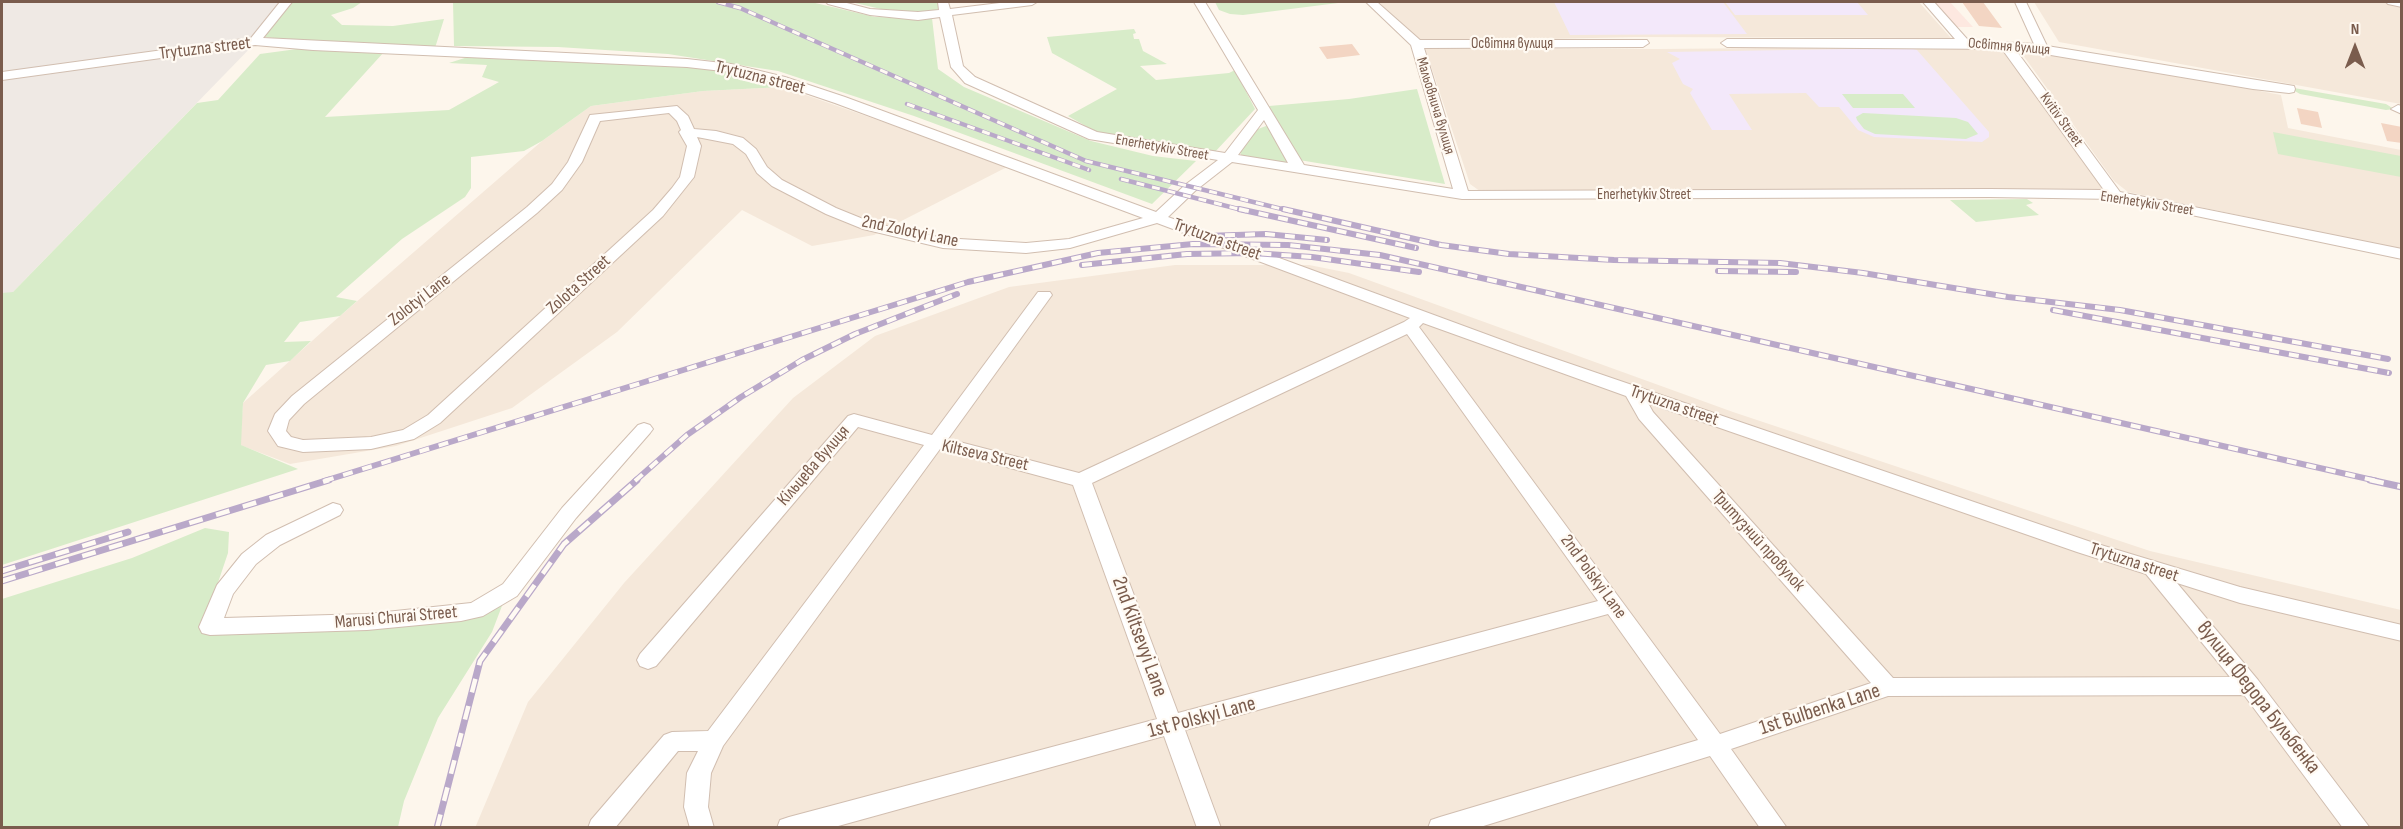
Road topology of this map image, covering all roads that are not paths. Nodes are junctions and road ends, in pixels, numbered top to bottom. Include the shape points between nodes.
1 (286, 2) edge
2 (832, 2) edge
3 (1032, 2) edge
4 (1200, 2) edge
5 (1371, 2) edge
6 (1928, 2) edge
7 (2021, 2) edge
8 (2392, 2) edge
9 (2402, 4) edge
10 (944, 8) edge
11 (255, 41) junction
12 (1965, 43) junction
13 (1417, 44) junction
14 (1643, 44) dead end
15 (1727, 44) dead end
16 (2006, 45) junction
17 (2042, 48) junction
18 (2, 76) edge
19 (2289, 89) dead end
20 (1265, 110) junction
21 (690, 139) junction
22 (1228, 159) junction
23 (1299, 169) junction
24 (1462, 195) junction
25 (2115, 195) junction
26 (1158, 218) junction
27 (2402, 254) edge
28 (1044, 296) dead end
29 (1416, 321) junction
30 (1633, 391) junction
31 (644, 429) dead end
32 (408, 435) joint
33 (936, 442) junction
34 (1081, 480) junction
35 (333, 510) dead end
36 (2155, 571) junction
37 (1614, 605) junction
38 (2402, 633) edge
39 (648, 660) dead end
40 (2250, 686) junction
41 (1888, 687) junction
42 (1171, 726) junction
43 (714, 740) junction
44 (1715, 745) junction
45 (600, 828) edge
46 (702, 828) edge
47 (789, 828) edge
48 (1209, 828) edge
49 (1440, 828) edge
50 (1775, 828) edge
51 (2358, 828) edge

1 - 11 street
2 - 10 street via 893,15 918,16
3 - 10 street
4 - 20 street
5 - 13 street, Мальовнича вулиця
6 - 12 street
7 - 17 street
8 - 9 street
10 - 22 street, Enerhetykiv Street via 957,67 970,80 1094,136
11 - 18 street, Trytuzna street
11 - 26 street, Trytuzna street via 731,68 840,100
12 - 15 street, Освітня вулиця
12 - 16 street, Освітня вулиця
13 - 14 street, Освітня вулиця
13 - 24 street, Мальовнича вулиця
16 - 17 street, Освітня вулиця
16 - 25 street, Kvitiv Street
17 - 19 street, Освітня вулиця
20 - 22 street
20 - 23 street
21 - 26 street, 2nd Zolotyi Lane via 716,135 738,141 777,183 831,211 868,226 943,243 1026,248 1070,243
21 - 32 street, Zolota Street via 687,177 658,213 434,419
21 - 32 street, Zolotyi Lane via 682,119 672,109 594,118 575,162 557,187 298,400 280,418 277,431 285,442 303,446 371,443
22 - 23 street, Enerhetykiv Street
22 - 26 street
23 - 24 street, Enerhetykiv Street
24 - 25 street, Enerhetykiv Street
25 - 27 street, Enerhetykiv Street
26 - 29 street, Trytuzna street
28 - 33 street
29 - 30 street, Trytuzna street
29 - 34 street
29 - 37 street, 2nd Polskyi Lane
30 - 36 street, Trytuzna street
30 - 41 street, Тритузний провулок via 1645,415
31 - 35 street, Marusi Churai Street via 569,513 510,590 477,610 367,622 210,627 224,591 249,559 273,540
33 - 34 street, Kiltseva Street
33 - 39 street, Кільцева вулиця via 854,420
33 - 43 street, Kiltseva Street
34 - 42 street, 2nd Kiltsevyi Lane
36 - 38 street, Trytuzna street
36 - 40 street, вулиця Федора Бульбенка
37 - 42 street, 1st Polskyi Lane
37 - 44 street, 2nd Polskyi Lane
40 - 41 street, 1st Bulbenka Lane
40 - 51 street, вулиця Федора Бульбенка
41 - 44 street, 1st Bulbenka Lane
42 - 47 street, 1st Polskyi Lane
42 - 48 street, 2nd Kiltsevyi Lane
43 - 45 street via 672,742
43 - 46 street, Kiltseva Street via 699,773 696,807
44 - 49 street, 1st Bulbenka Lane
44 - 50 street, 2nd Polskyi Lane

